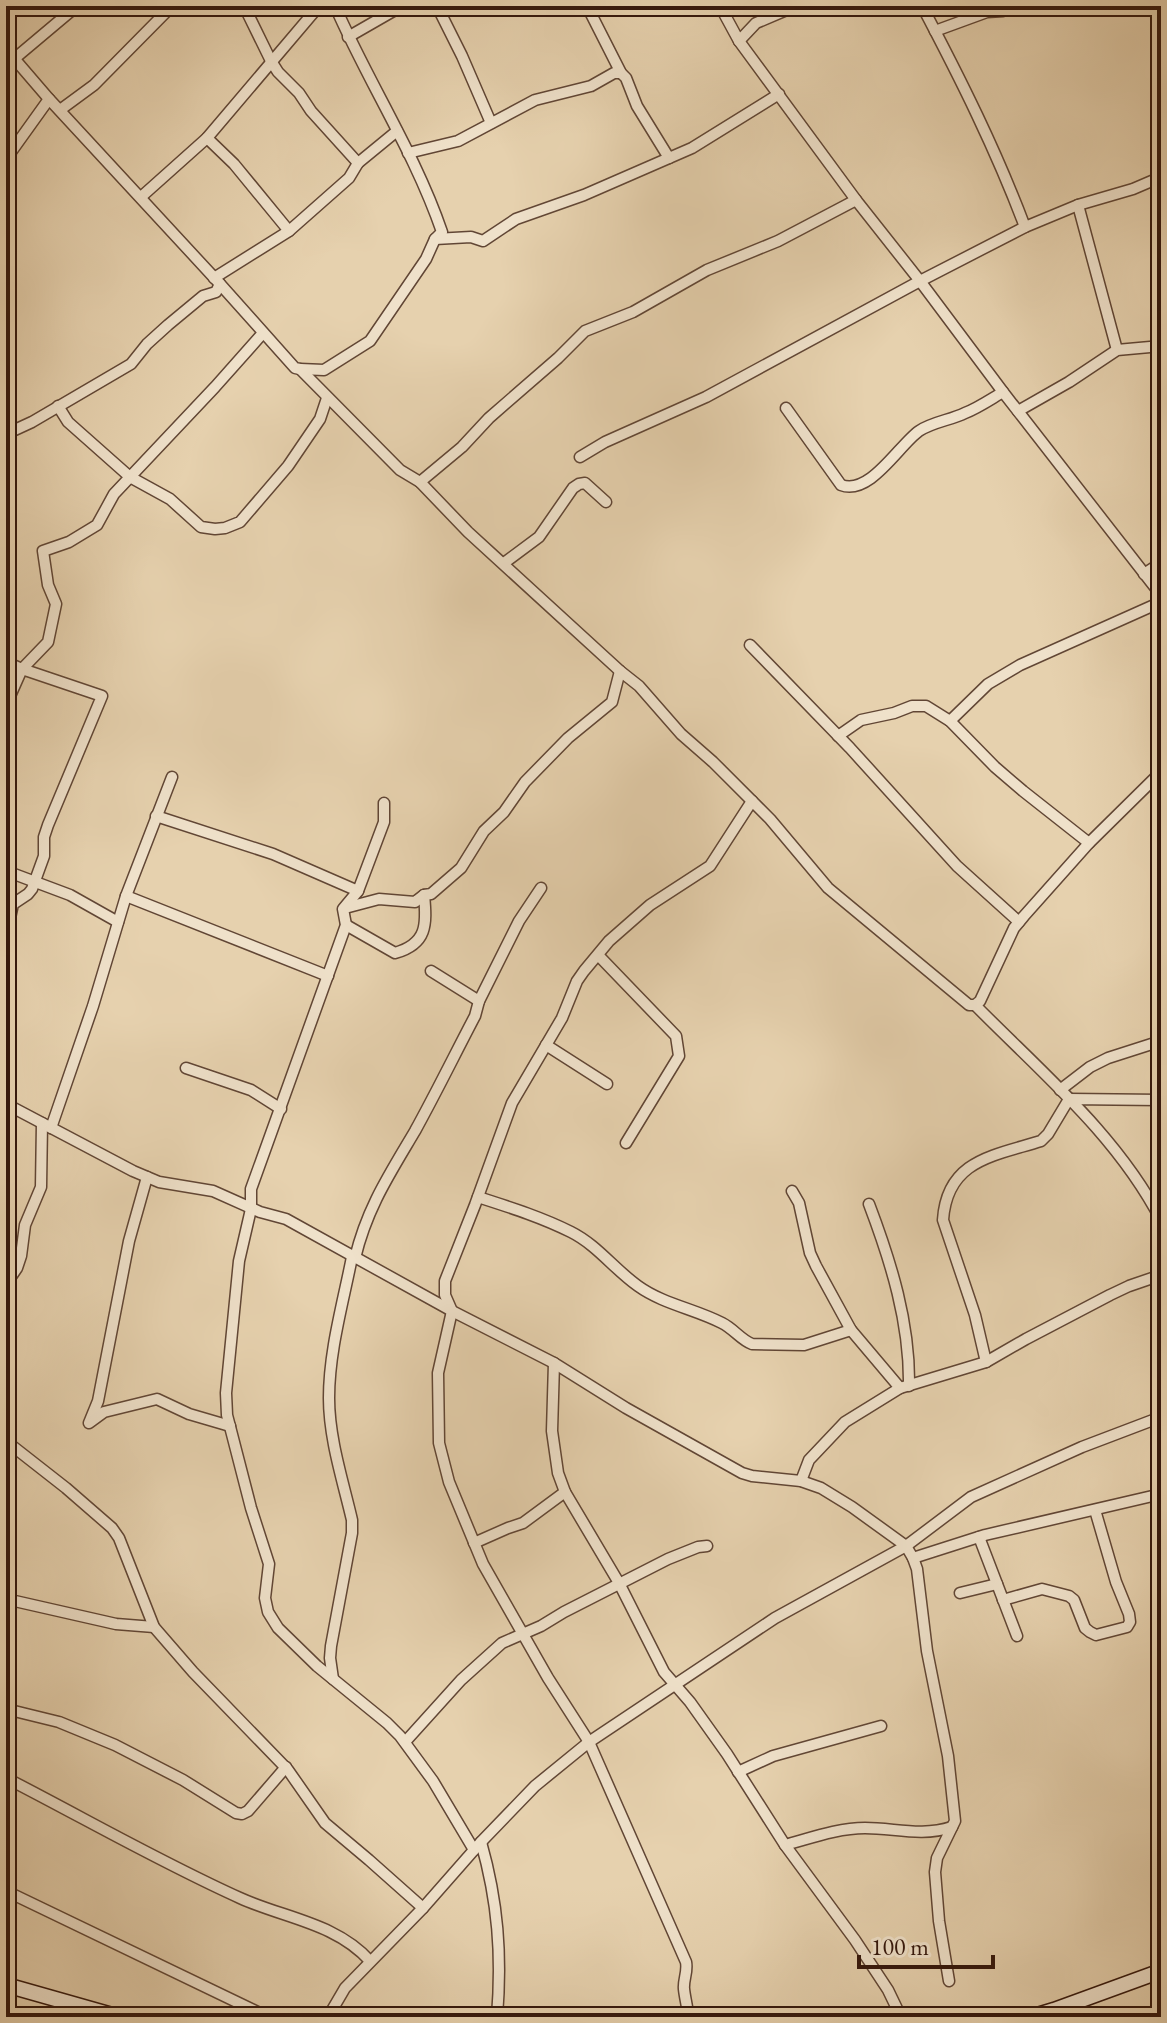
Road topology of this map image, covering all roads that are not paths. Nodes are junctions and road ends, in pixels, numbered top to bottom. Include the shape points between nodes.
1 (77, 6) edge
2 (172, 6) edge
3 (244, 6) edge
4 (319, 6) edge
5 (335, 6) edge
6 (402, 6) edge
7 (437, 6) edge
8 (587, 6) edge
9 (720, 6) edge
10 (796, 6) edge
11 (922, 6) edge
12 (1016, 6) edge
13 (935, 31) junction
14 (348, 37) junction
15 (739, 41) junction
16 (6, 49) edge
17 (14, 59) junction
18 (271, 61) junction
19 (621, 73) junction
20 (779, 94) junction
21 (49, 99) junction
22 (60, 110) junction
23 (491, 123) junction
24 (397, 131) junction
25 (207, 138) junction
26 (408, 153) junction
27 (669, 158) junction
28 (6, 159) edge
29 (358, 163) junction
30 (1161, 177) edge
31 (141, 197) junction
32 (856, 200) junction
33 (1078, 205) junction
34 (1025, 227) junction
35 (289, 231) junction
36 (435, 239) junction
37 (217, 281) junction
38 (920, 281) junction
39 (263, 333) junction
40 (1161, 346) edge
41 (1117, 350) junction
42 (300, 369) junction
43 (1003, 392) junction
44 (327, 398) junction
45 (58, 406) junction
46 (786, 408) dead end
47 (1018, 411) junction
48 (6, 434) edge
49 (580, 457) dead end
50 (130, 477) junction
51 (420, 482) junction
52 (606, 502) dead end
53 (504, 563) junction
54 (1161, 563) edge
55 (1144, 574) junction
56 (1161, 595) edge
57 (1161, 602) edge
58 (750, 645) dead end
59 (6, 662) edge
60 (22, 669) junction
61 (620, 671) junction
62 (6, 705) edge
63 (950, 721) junction
64 (838, 736) junction
65 (1161, 772) edge
66 (172, 777) dead end
67 (752, 801) junction
68 (384, 803) dead end
69 (156, 816) junction
70 (1089, 843) junction
71 (6, 871) edge
72 (34, 883) junction
73 (541, 888) dead end
74 (358, 891) junction
75 (424, 895) junction
76 (126, 896) junction
77 (343, 909) junction
78 (118, 922) junction
79 (1019, 922) junction
80 (346, 925) junction
81 (6, 936) edge
82 (598, 955) junction
83 (431, 971) dead end
84 (328, 976) junction
85 (479, 1001) junction
86 (975, 1005) junction
87 (1161, 1041) edge
88 (546, 1045) junction
89 (186, 1068) dead end
90 (607, 1084) dead end
91 (1060, 1090) junction
92 (1069, 1099) junction
93 (1161, 1100) edge
94 (6, 1104) edge
95 (281, 1109) junction
96 (46, 1125) junction
97 (626, 1143) dead end
98 (147, 1177) junction
99 (792, 1191) dead end
100 (478, 1197) junction
101 (869, 1204) dead end
102 (251, 1209) junction
103 (1161, 1220) edge
104 (354, 1257) junction
105 (1161, 1275) edge
106 (6, 1284) edge
107 (452, 1311) junction
108 (851, 1330) junction
109 (986, 1362) junction
110 (554, 1363) junction
111 (904, 1387) junction
112 (1161, 1417) edge
113 (230, 1426) junction
114 (6, 1441) edge
115 (801, 1481) junction
116 (565, 1492) junction
117 (1161, 1494) edge
118 (1095, 1510) junction
119 (979, 1537) junction
120 (474, 1543) junction
121 (707, 1546) dead end
122 (906, 1546) junction
123 (913, 1558) junction
124 (619, 1583) junction
125 (997, 1584) junction
126 (960, 1593) dead end
127 (6, 1599) edge
128 (1003, 1600) junction
129 (154, 1627) junction
130 (523, 1632) junction
131 (1017, 1636) dead end
132 (333, 1679) junction
133 (674, 1684) junction
134 (6, 1709) edge
135 (881, 1726) dead end
136 (405, 1742) junction
137 (589, 1742) junction
138 (286, 1767) junction
139 (738, 1772) junction
140 (6, 1778) edge
141 (952, 1827) junction
142 (785, 1845) junction
143 (478, 1846) junction
144 (6, 1891) edge
145 (423, 1908) junction
146 (370, 1961) junction
147 (1161, 1971) edge
148 (949, 1981) dead end
149 (6, 1985) edge
150 (119, 2017) edge
151 (268, 2017) edge
152 (328, 2017) edge
153 (497, 2017) edge
154 (688, 2017) edge
155 (901, 2017) edge
156 (1031, 2017) edge

1 - 17 street
2 - 22 street via 94,85
3 - 18 street
4 - 18 street
5 - 14 street
6 - 14 street
7 - 23 street
8 - 19 street
9 - 15 street
10 - 15 street via 756,23
11 - 13 street
12 - 13 street
13 - 34 street via 985,129
14 - 24 street
15 - 20 street
16 - 17 street
17 - 21 street
18 - 25 street
18 - 29 street
19 - 23 street via 535,100
19 - 27 street
20 - 27 street
20 - 32 street
21 - 22 street
21 - 28 street
22 - 31 street
23 - 26 street via 458,141
24 - 26 street
24 - 29 street
25 - 31 street
25 - 35 street
26 - 36 street via 442,232
27 - 36 street via 516,219 483,241
29 - 35 street via 349,178
30 - 33 street
31 - 37 street
32 - 38 street
32 - 51 street via 585,331
33 - 34 street
33 - 41 street
34 - 38 street
35 - 37 street
36 - 42 street via 370,341 324,370
37 - 39 street
37 - 45 street via 216,292 203,296 168,325 131,364
38 - 43 street
38 - 49 street via 706,397
39 - 42 street
39 - 50 street
40 - 41 street
41 - 47 street
42 - 44 street
43 - 46 street via 920,430 886,465 847,487
43 - 47 street
44 - 50 street via 320,419 288,466 240,522 225,528 201,527 170,499
44 - 51 street via 400,470
45 - 48 street
45 - 50 street via 68,422
47 - 55 street
50 - 60 street via 97,525 43,551 56,604 48,642
51 - 53 street
52 - 53 street via 585,483 579,484 539,537
53 - 61 street
54 - 55 street
55 - 56 street
57 - 63 street via 1020,665 988,684
58 - 64 street
59 - 60 street
60 - 62 street
60 - 72 street via 102,696 48,825
61 - 67 street
61 - 75 street via 612,702 525,782 461,868
63 - 64 street via 926,706 912,706 861,720
63 - 70 street via 995,767
64 - 79 street via 957,866
65 - 70 street
66 - 69 street
67 - 82 street via 710,866 650,905
67 - 86 street via 828,888
68 - 74 street via 384,822
69 - 74 street via 273,854
69 - 76 street
70 - 79 street
71 - 72 street
72 - 78 street via 70,895
72 - 81 street via 13,904
73 - 85 street
74 - 77 street
75 - 77 street via 415,902 379,899
75 - 80 street via 426,919 411,948 395,953
76 - 78 street
76 - 84 street
77 - 80 street
78 - 96 street via 93,1006
79 - 86 street
80 - 84 street
82 - 88 street via 577,981
82 - 97 street via 676,1036 679,1056
83 - 85 street
84 - 95 street
85 - 104 street via 374,1201
86 - 91 street
87 - 91 street via 1108,1058
88 - 90 street
88 - 100 street via 512,1103
89 - 95 street via 251,1090
91 - 92 street
92 - 93 street
92 - 103 street via 1112,1144
92 - 109 street via 1041,1141 973,1164 957,1177 944,1205 943,1220
94 - 96 street
95 - 102 street via 251,1189
96 - 98 street
96 - 106 street via 41,1187 27,1217 17,1268
98 - 102 street via 213,1191
98 - 113 street via 89,1423 104,1412 157,1399
99 - 108 street via 810,1253
100 - 107 street via 445,1281
100 - 108 street via 572,1232 641,1288 724,1324 745,1342 804,1345
101 - 111 street via 890,1264 909,1350
102 - 104 street via 286,1219
102 - 113 street via 239,1261 226,1393
104 - 107 street
104 - 132 street via 333,1351 329,1396 352,1520 331,1646
105 - 109 street via 1110,1295
107 - 110 street
107 - 120 street via 438,1373 439,1443
108 - 111 street
109 - 111 street
110 - 115 street via 742,1473
110 - 116 street via 552,1431
111 - 115 street via 845,1422 809,1460
112 - 122 street via 971,1497
113 - 132 street via 269,1564 268,1612
114 - 129 street via 112,1528
115 - 122 street via 852,1507
116 - 120 street via 523,1523
116 - 124 street
117 - 118 street
118 - 119 street
118 - 128 street via 1129,1614 1127,1627 1096,1635 1085,1628 1074,1600 1042,1589
119 - 123 street
119 - 125 street
120 - 130 street
121 - 124 street
122 - 123 street
122 - 133 street via 775,1618
123 - 141 street via 948,1756
124 - 130 street
124 - 133 street
125 - 126 street
125 - 128 street
127 - 129 street via 116,1624
128 - 131 street
129 - 138 street
130 - 136 street via 502,1643 461,1680
130 - 137 street
132 - 136 street
133 - 137 street
133 - 139 street
134 - 138 street via 59,1722 115,1745 236,1813 248,1811
135 - 139 street via 773,1756
136 - 143 street
137 - 143 street via 535,1786
137 - 154 street via 686,1962
138 - 145 street via 325,1823
139 - 142 street
140 - 146 street via 240,1898 351,1942
141 - 142 street via 907,1833 840,1830
141 - 148 street via 935,1872
142 - 155 street via 855,1940
143 - 145 street
143 - 153 street via 492,1881 497,1917
144 - 151 street
145 - 146 street
146 - 152 street
147 - 156 main road
149 - 150 main road

